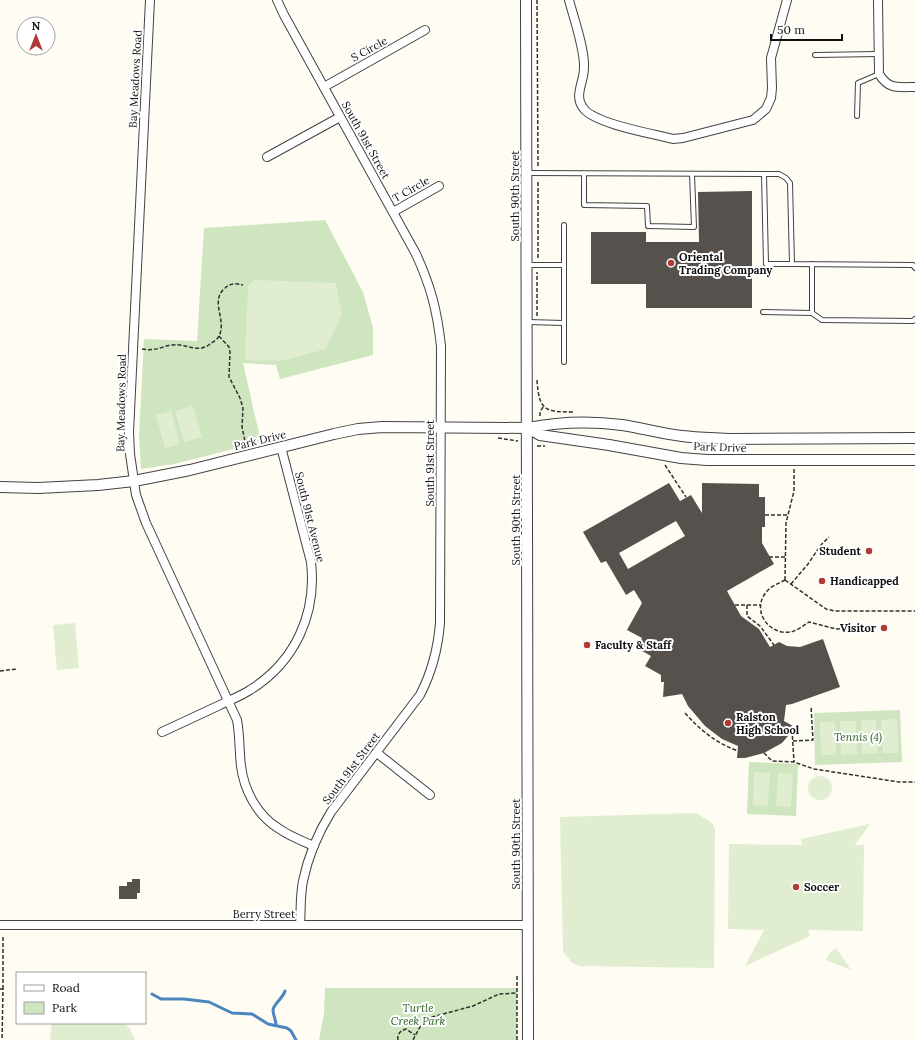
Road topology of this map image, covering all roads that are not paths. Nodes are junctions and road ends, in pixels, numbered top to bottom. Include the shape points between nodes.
1 (150, 0) edge
2 (277, 0) edge
3 (526, 0) edge
4 (569, 0) edge
5 (787, 0) edge
6 (878, 0) edge
7 (425, 30) dead end
8 (878, 54) junction
9 (815, 55) dead end
10 (879, 74) junction
11 (324, 87) junction
12 (915, 87) edge
13 (857, 116) dead end
14 (340, 117) junction
15 (267, 157) dead end
16 (527, 173) junction
17 (584, 174) junction
18 (692, 174) junction
19 (764, 174) junction
20 (439, 186) dead end
21 (393, 212) junction
22 (564, 225) dead end
23 (792, 264) junction
24 (812, 264) junction
25 (532, 265) junction
26 (564, 265) junction
27 (915, 268) edge
28 (763, 312) dead end
29 (812, 313) junction
30 (915, 319) edge
31 (532, 322) junction
32 (564, 322) junction
33 (564, 362) dead end
34 (441, 427) junction
35 (528, 428) junction
36 (915, 438) edge
37 (281, 447) junction
38 (915, 460) edge
39 (134, 481) junction
40 (0, 487) edge
41 (228, 701) junction
42 (162, 732) dead end
43 (376, 753) junction
44 (430, 795) dead end
45 (314, 846) junction
46 (0, 925) edge
47 (300, 925) junction
48 (528, 925) junction
49 (528, 1040) edge

1 - 39 street, Bay Meadows Road via 129,432
2 - 11 street, South 91st Street
3 - 16 street, South 90th Street
4 - 5 street via 581,46 584,69 579,90 584,110 594,117 614,124 674,138 684,138 753,120 766,109 772,88 771,58
6 - 8 street
7 - 11 street, S Circle
8 - 9 lane
8 - 10 street
10 - 12 street via 891,87
10 - 13 lane via 858,83
11 - 14 street, South 91st Street
14 - 15 street
14 - 21 street, South 91st Street
16 - 17 lane
16 - 25 street, South 90th Street
17 - 18 lane
17 - 18 lane via 584,205 647,206 648,226 694,227
18 - 19 lane
19 - 23 lane via 779,174 790,183
19 - 23 lane via 766,264
20 - 21 street, T Circle
21 - 34 street, South 91st Street via 425,274 438,318
22 - 26 lane
23 - 24 lane
24 - 27 lane via 913,265
24 - 29 lane
25 - 26 lane
25 - 31 street, South 90th Street
26 - 32 lane
28 - 29 lane
29 - 30 lane via 822,320
31 - 32 lane
31 - 35 street, South 90th Street
32 - 33 lane
34 - 35 street, Park Drive
34 - 37 street, Park Drive via 358,429
34 - 43 street, South 91st Street via 440,623 437,649 420,695
35 - 36 street, Park Drive via 600,423 706,438
35 - 38 street, Park Drive via 540,435 681,458
35 - 48 street, South 90th Street
37 - 39 street, Park Drive
37 - 41 street, South 91st Avenue via 311,562 310,607 299,638 281,664 259,684
39 - 40 street, Park Drive via 38,488
39 - 41 street, Bay Meadows Road via 146,524
41 - 42 street, South 91st Avenue
41 - 45 street, Bay Meadows Road via 237,720 244,779 255,804 278,829
43 - 44 street
43 - 45 street, South 91st Street via 331,812
45 - 47 street, South 91st Street via 303,881
46 - 47 street, Berry Street
47 - 48 street, Berry Street
48 - 49 street, South 90th Street

